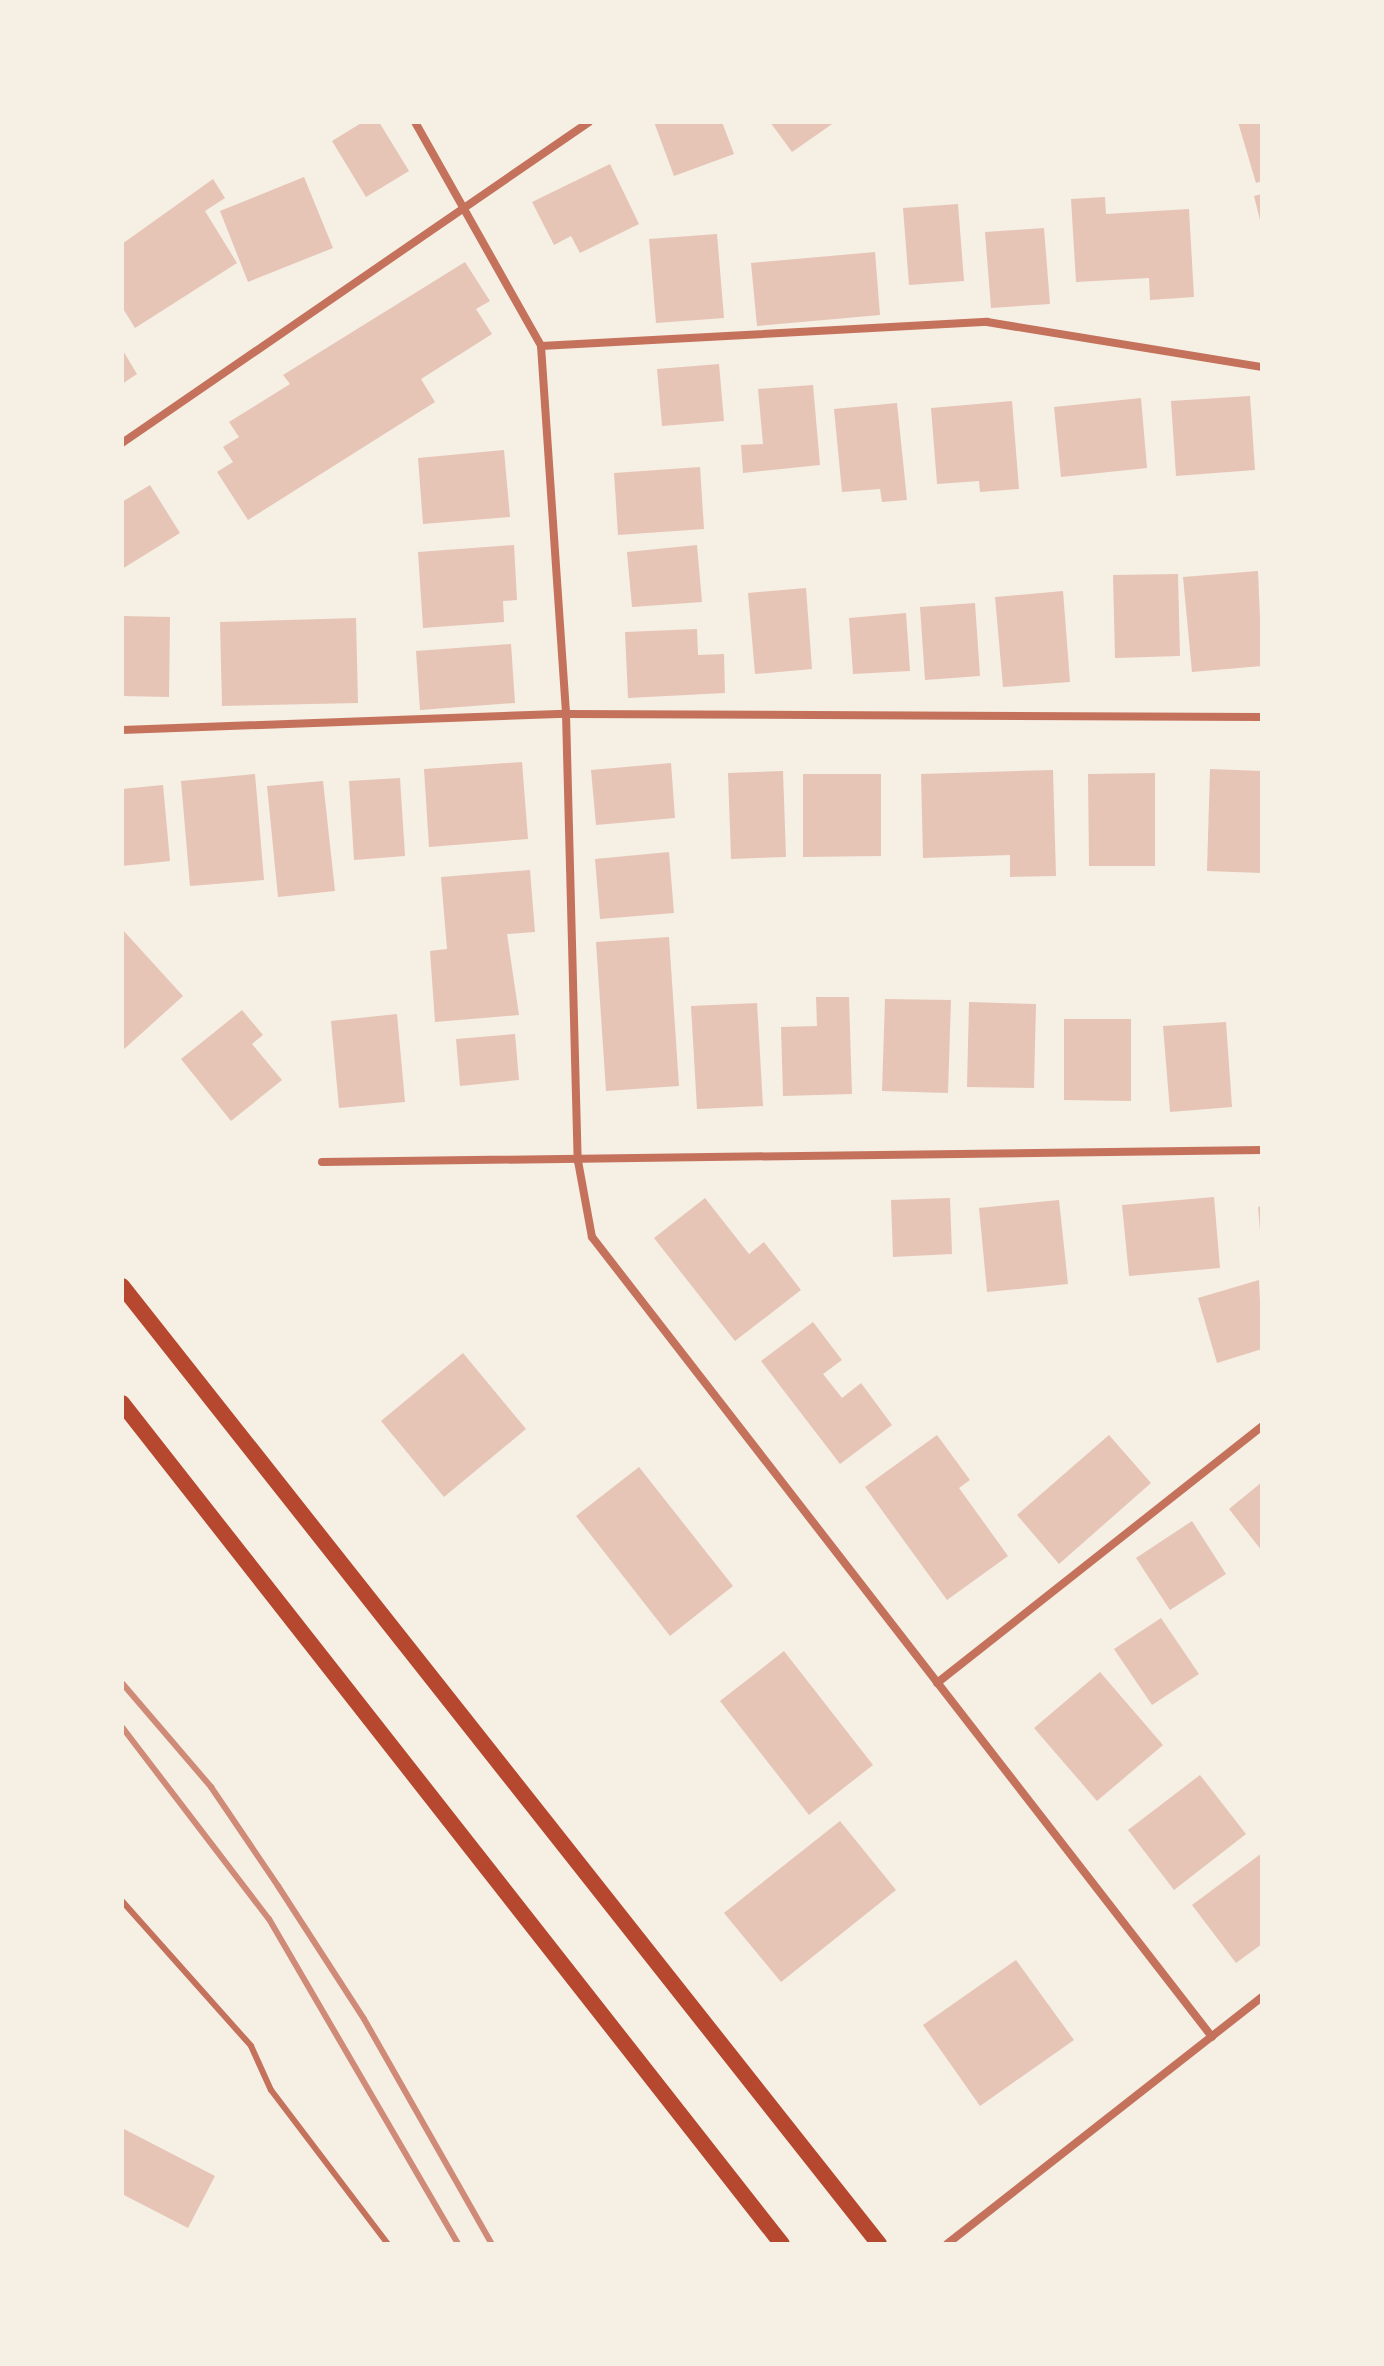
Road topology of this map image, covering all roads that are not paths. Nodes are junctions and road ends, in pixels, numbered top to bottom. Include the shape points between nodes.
1 (415, 122) edge
2 (589, 122) edge
3 (470, 210) junction
4 (541, 346) junction
5 (1262, 367) edge
6 (122, 443) edge
7 (566, 714) junction
8 (1262, 717) edge
9 (122, 730) edge
10 (1262, 1150) edge
11 (578, 1161) junction
12 (322, 1162) dead end
13 (122, 1286) edge
14 (122, 1403) edge
15 (1262, 1426) edge
16 (937, 1683) junction
17 (122, 1901) edge
18 (1262, 1997) edge
19 (1212, 2037) junction
20 (388, 2244) edge
21 (782, 2244) edge
22 (879, 2244) edge
23 (947, 2244) edge

1 - 3 street
2 - 3 street
3 - 4 street
3 - 6 street
4 - 5 street via 987,322
4 - 7 street
7 - 8 street
7 - 9 street
7 - 11 street
10 - 11 street
11 - 12 street
11 - 16 street via 592,1237
13 - 22 main road
14 - 21 main road
15 - 16 street
16 - 19 street
17 - 20 lane via 251,2046 271,2090
18 - 19 street
19 - 23 street

